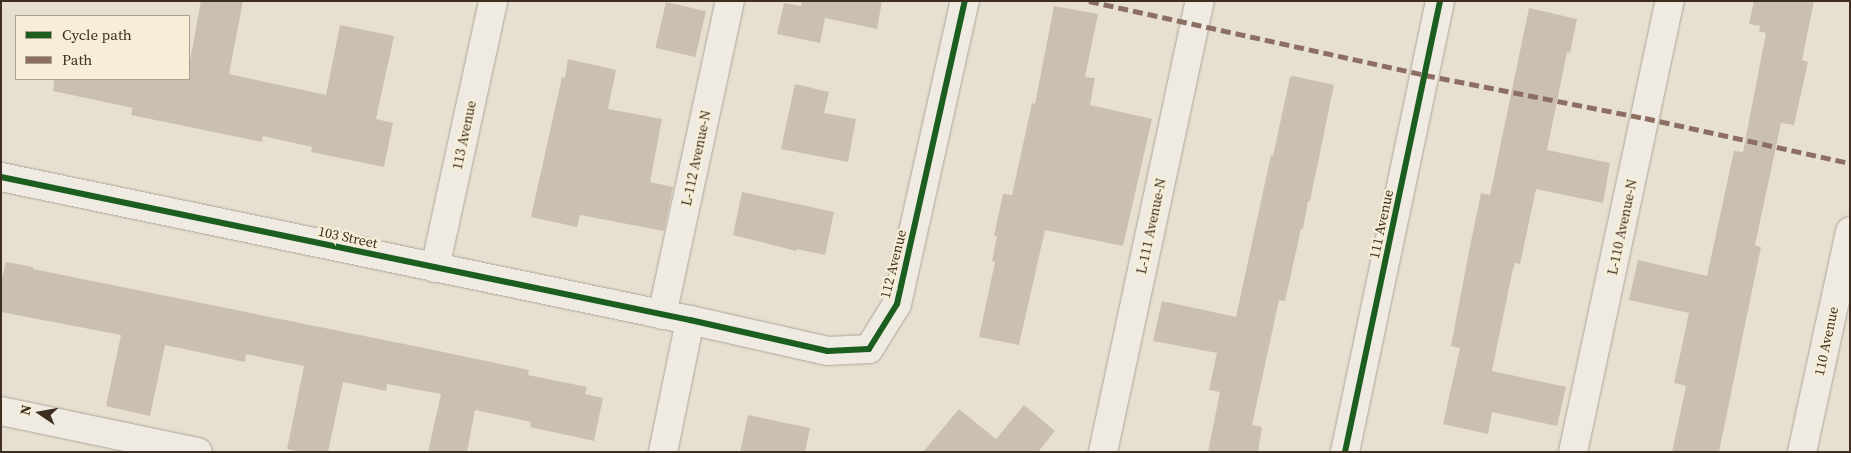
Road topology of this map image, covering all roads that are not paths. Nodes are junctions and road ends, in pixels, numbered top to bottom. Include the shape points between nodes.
1 (494, 1) edge
2 (730, 1) edge
3 (965, 1) edge
4 (1200, 1) edge
5 (1440, 1) edge
6 (1670, 1) edge
7 (1, 177) edge
8 (1850, 231) edge
9 (435, 268) junction
10 (662, 315) junction
11 (690, 320) junction
12 (1, 411) edge
13 (198, 452) edge
14 (663, 452) edge
15 (1103, 452) edge
16 (1345, 452) edge
17 (1573, 452) edge
18 (1802, 452) edge

1 - 9 street, 113 Avenue
2 - 10 street, L-112 Avenue-N
3 - 11 street, 112 Avenue via 897,304 869,349 828,352
4 - 15 street, L-111 Avenue-N
5 - 16 street, 111 Avenue
6 - 17 street, L-110 Avenue-N
7 - 9 street, 103 Street
8 - 18 street, 110 Avenue
9 - 10 street, 103 Street
10 - 11 street, 103 Street
11 - 14 street
12 - 13 street

